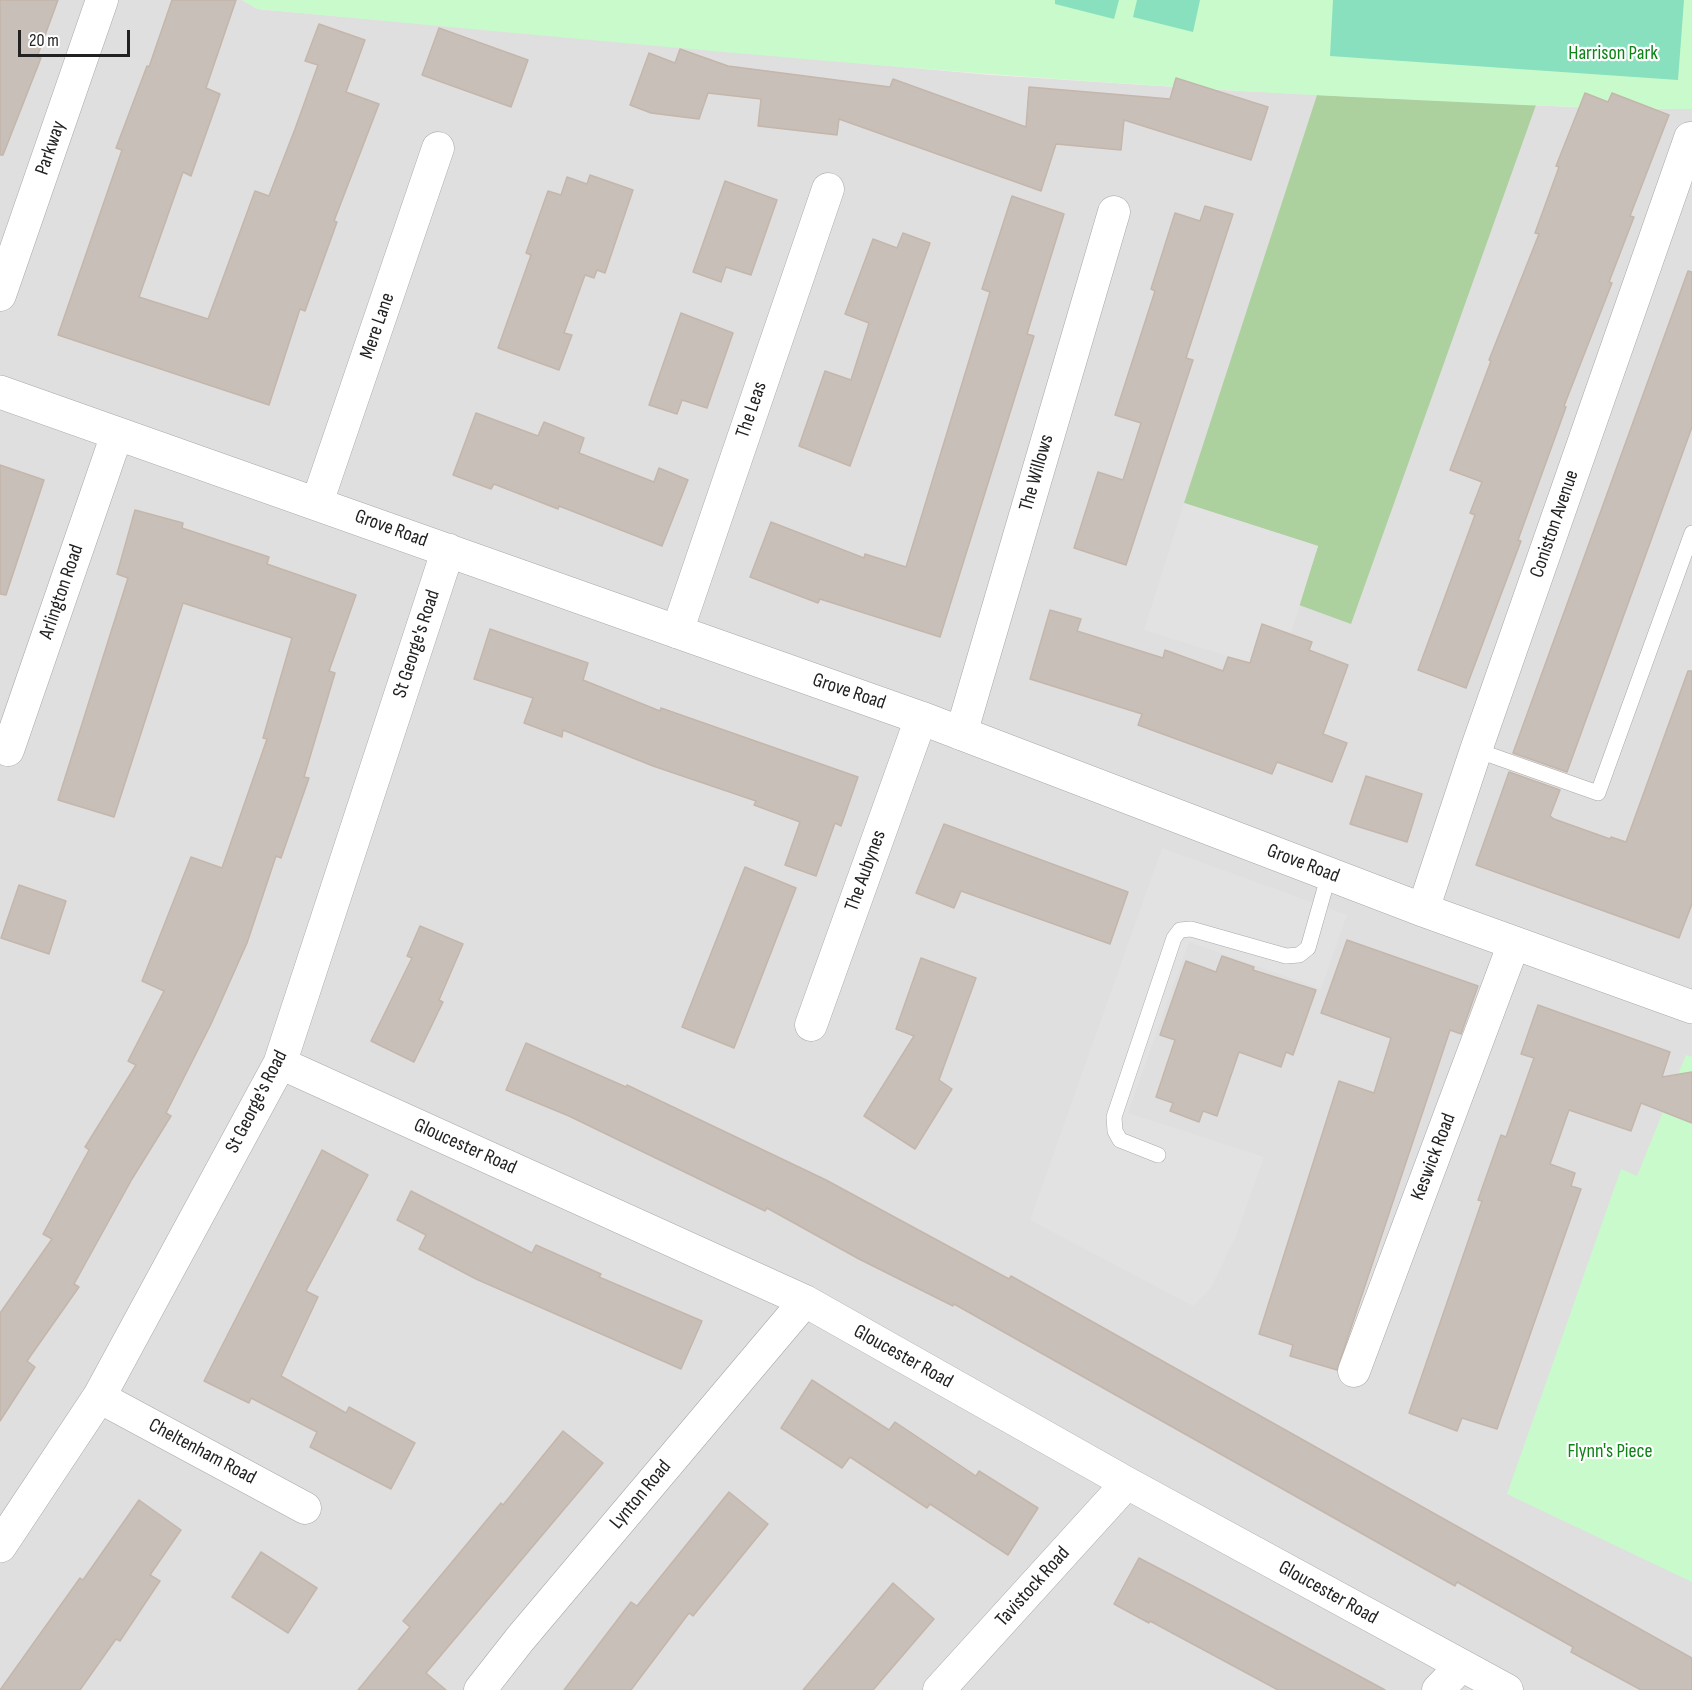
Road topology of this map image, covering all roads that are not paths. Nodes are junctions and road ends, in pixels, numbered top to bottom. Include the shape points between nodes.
1 (102, 0) edge
2 (1690, 138) dead end
3 (438, 148) dead end
4 (828, 189) dead end
5 (1114, 212) dead end
6 (0, 295) edge
7 (0, 392) edge
8 (117, 434) junction
9 (317, 503) junction
10 (1692, 533) edge
11 (448, 550) junction
12 (677, 632) junction
13 (921, 718) junction
14 (961, 734) junction
15 (8, 750) dead end
16 (1476, 750) junction
17 (1329, 874) junction
18 (1423, 910) junction
19 (1514, 943) junction
20 (1690, 1000) edge
21 (811, 1025) dead end
22 (280, 1063) junction
23 (1158, 1155) dead end
24 (805, 1301) junction
25 (1354, 1371) dead end
26 (99, 1396) junction
27 (1127, 1483) junction
28 (305, 1508) dead end
29 (0, 1546) edge
30 (1461, 1666) junction
31 (480, 1690) edge
32 (939, 1690) edge
33 (1438, 1690) edge
34 (1507, 1690) edge

1 - 6 street, Parkway
2 - 16 street, Coniston Avenue
3 - 9 street, Mere Lane
4 - 12 street, The Leas
5 - 14 street, The Willows
7 - 8 street, Grove Road
8 - 9 street, Grove Road
8 - 15 street, Arlington Road
9 - 11 street, Grove Road
10 - 16 lane via 1598,793
11 - 12 street, Grove Road
11 - 22 street, St George's Road
12 - 13 street, Grove Road
13 - 14 street, Grove Road
13 - 21 street, The Aubynes
14 - 17 street, Grove Road
16 - 18 street, Coniston Avenue
17 - 18 street, Grove Road
17 - 23 lane via 1308,948 1299,955 1286,956 1191,929 1180,930 1174,938 1114,1117 1120,1140
18 - 19 street, Grove Road
19 - 20 street, Grove Road
19 - 25 street, Keswick Road
22 - 24 street, Gloucester Road
22 - 26 street, St George's Road
24 - 27 street, Gloucester Road
24 - 31 street, Lynton Road
26 - 28 street, Cheltenham Road
26 - 29 street, St George's Road
27 - 30 street, Gloucester Road
27 - 32 street, Tavistock Road
30 - 33 street
30 - 34 street, Gloucester Road

